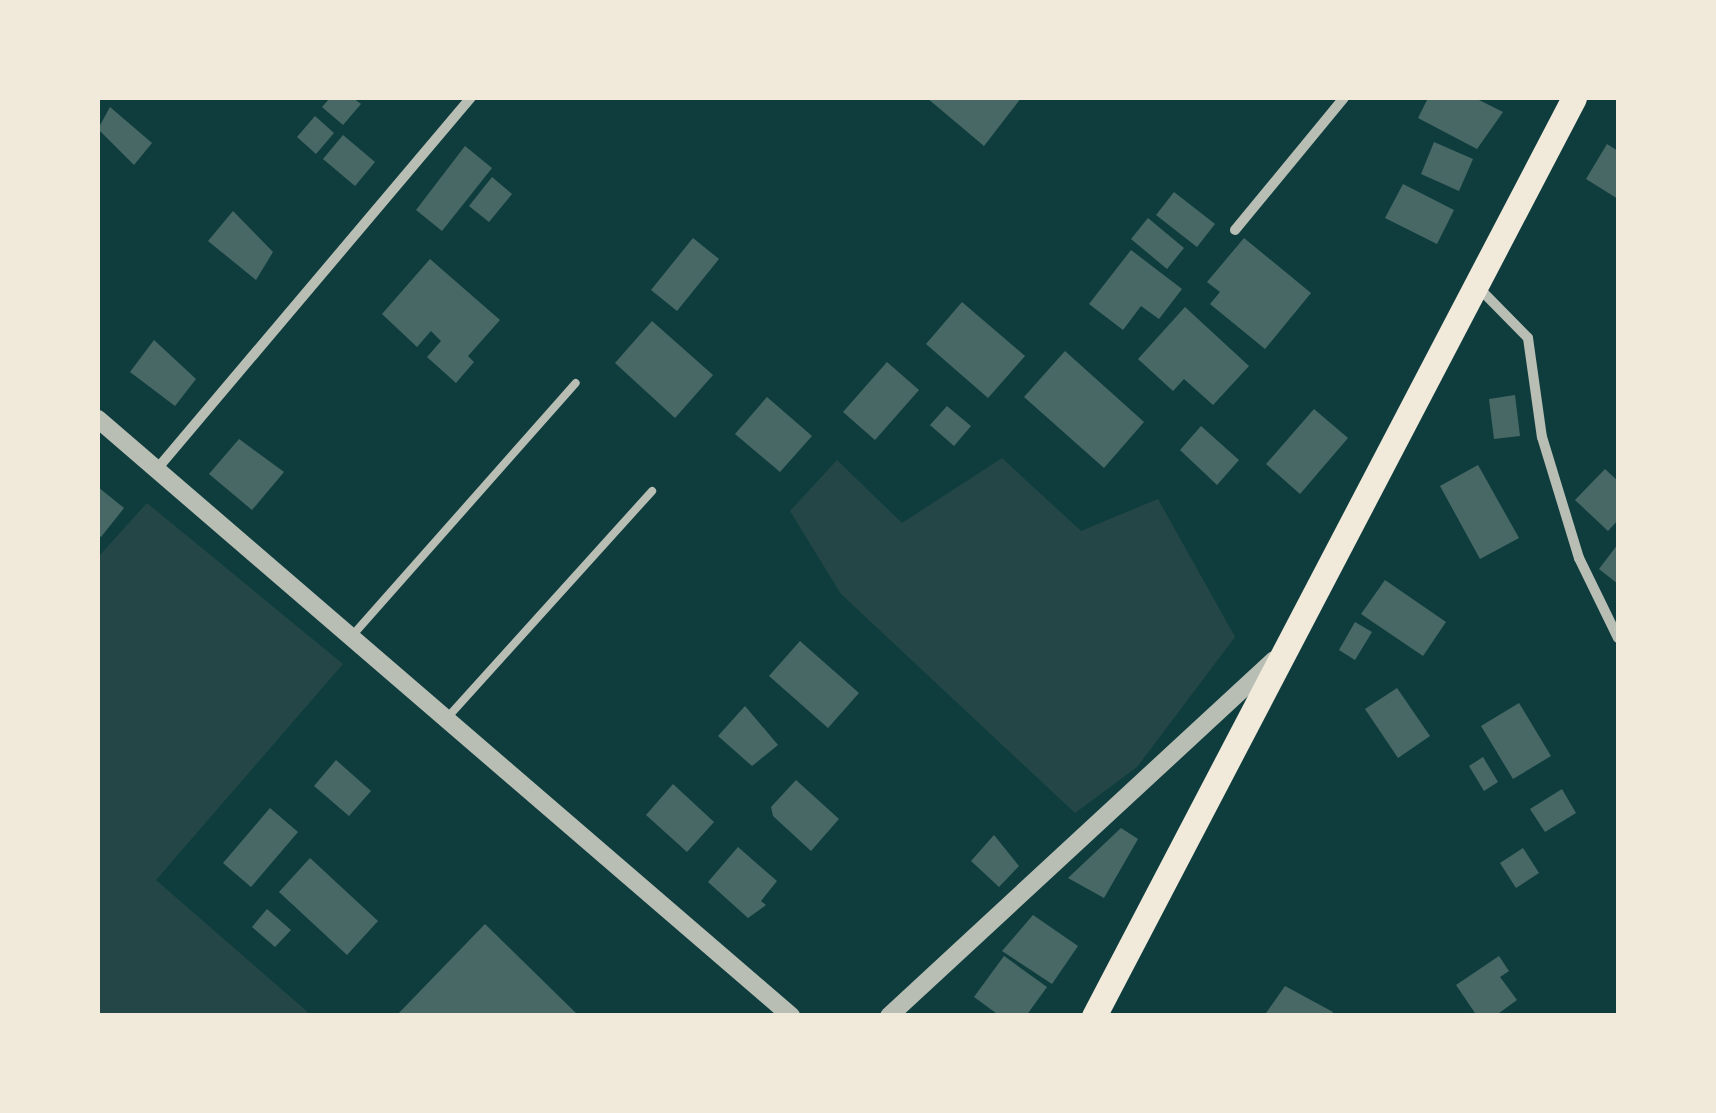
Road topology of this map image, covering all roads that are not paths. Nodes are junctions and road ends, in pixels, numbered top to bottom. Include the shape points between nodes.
1 (471, 98) edge
2 (1344, 98) edge
3 (1574, 98) edge
4 (1236, 230) dead end
5 (1476, 285) junction
6 (576, 383) dead end
7 (98, 420) edge
8 (157, 469) junction
9 (652, 491) dead end
10 (351, 637) junction
11 (1618, 638) edge
12 (1284, 652) junction
13 (446, 718) junction
14 (791, 1016) edge
15 (889, 1016) edge
16 (1094, 1016) edge

1 - 8 street
2 - 4 street
3 - 5 main road
5 - 11 street via 1528,338 1542,437 1579,558
5 - 12 main road
6 - 10 lane
7 - 8 street
8 - 10 street
9 - 13 lane
10 - 13 street
12 - 15 street
12 - 16 main road
13 - 14 street

